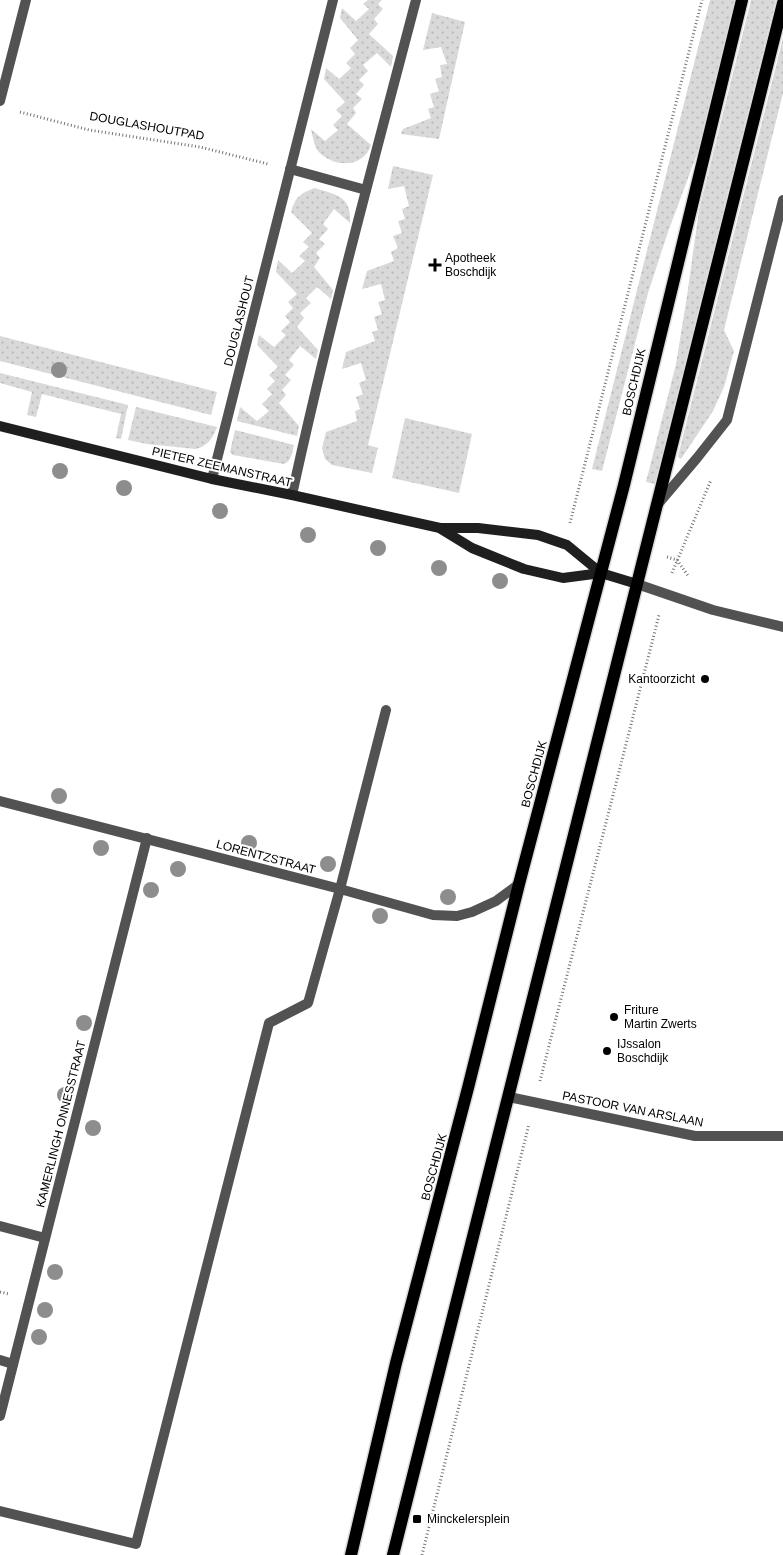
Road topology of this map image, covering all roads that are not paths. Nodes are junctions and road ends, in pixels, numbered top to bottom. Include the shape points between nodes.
1 (26, 0) edge
2 (333, 0) edge
3 (416, 0) edge
4 (742, 0) edge
5 (783, 3) edge
6 (2, 86) edge
7 (0, 101) edge
8 (290, 169) junction
9 (366, 190) junction
10 (783, 200) edge
11 (0, 426) edge
12 (212, 479) junction
13 (292, 495) junction
14 (658, 504) junction
15 (440, 528) junction
16 (601, 573) junction
17 (637, 584) junction
18 (783, 627) edge
19 (386, 710) dead end
20 (0, 801) edge
21 (147, 838) junction
22 (519, 884) junction
23 (340, 889) junction
24 (509, 1097) junction
25 (783, 1136) edge
26 (0, 1226) edge
27 (45, 1238) junction
28 (0, 1360) edge
29 (13, 1364) junction
30 (0, 1416) edge
31 (0, 1510) edge
32 (352, 1555) edge
33 (393, 1555) edge

1 - 6 street
2 - 8 street, DOUGLASHOUT
3 - 9 street
4 - 16 main road, BOSCHDIJK
5 - 14 main road
6 - 7 street
8 - 9 street
8 - 12 street, DOUGLASHOUT
9 - 13 street
10 - 14 street via 727,420
11 - 12 street, PIETER ZEEMANSTRAAT
12 - 13 street, PIETER ZEEMANSTRAAT
13 - 15 street, PIETER ZEEMANSTRAAT
14 - 17 main road
15 - 16 street, PIETER ZEEMANSTRAAT via 472,548 524,569 563,578
15 - 16 street, PIETER ZEEMANSTRAAT via 478,528 538,535 567,545
16 - 17 street, PIETER ZEEMANSTRAAT
16 - 22 main road, BOSCHDIJK
17 - 18 street via 713,610
17 - 24 main road
19 - 23 street
20 - 21 street, LORENTZSTRAAT
21 - 23 street, LORENTZSTRAAT
21 - 27 street, KAMERLINGH ONNESSTRAAT
22 - 23 street, LORENTZSTRAAT via 496,901 457,916 433,915
22 - 32 main road, BOSCHDIJK via 396,1363
23 - 31 street via 308,1003 269,1023 136,1544
24 - 25 street, PASTOOR VAN ARSLAAN via 695,1136
24 - 33 main road
26 - 27 street
27 - 29 street, KAMERLINGH ONNESSTRAAT
28 - 29 street
29 - 30 street, KAMERLINGH ONNESSTRAAT

